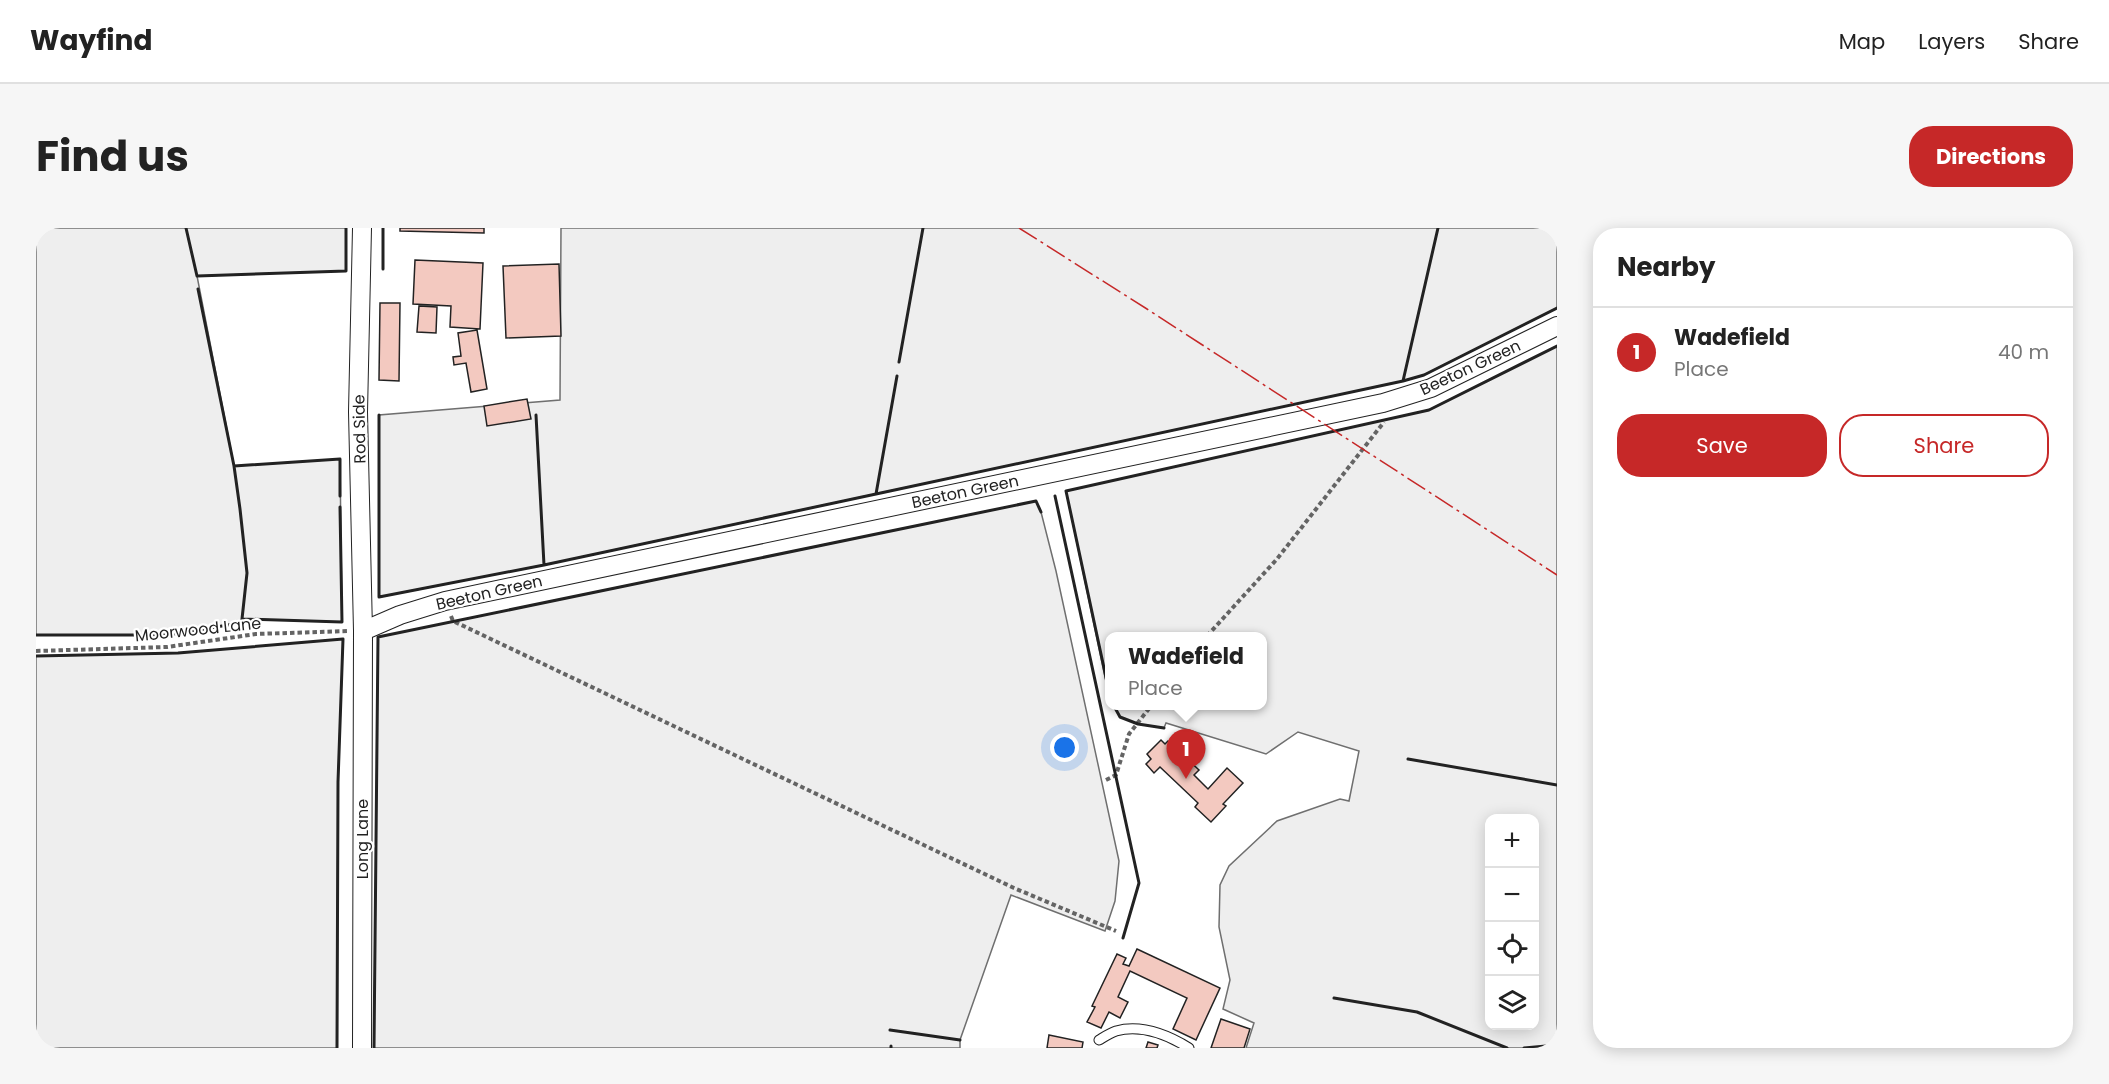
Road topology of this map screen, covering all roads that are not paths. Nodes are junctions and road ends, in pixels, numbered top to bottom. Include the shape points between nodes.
1 (362, 228) edge
2 (1557, 326) edge
3 (363, 631) junction
4 (1099, 1040) dead end
5 (362, 1048) edge
6 (1189, 1048) edge

1 - 3 street, Rod Side via 358,412
2 - 3 street, Beeton Green via 1431,388 1383,403 445,601
3 - 5 street, Long Lane
4 - 6 lane via 1116,1031 1144,1030 1170,1036

